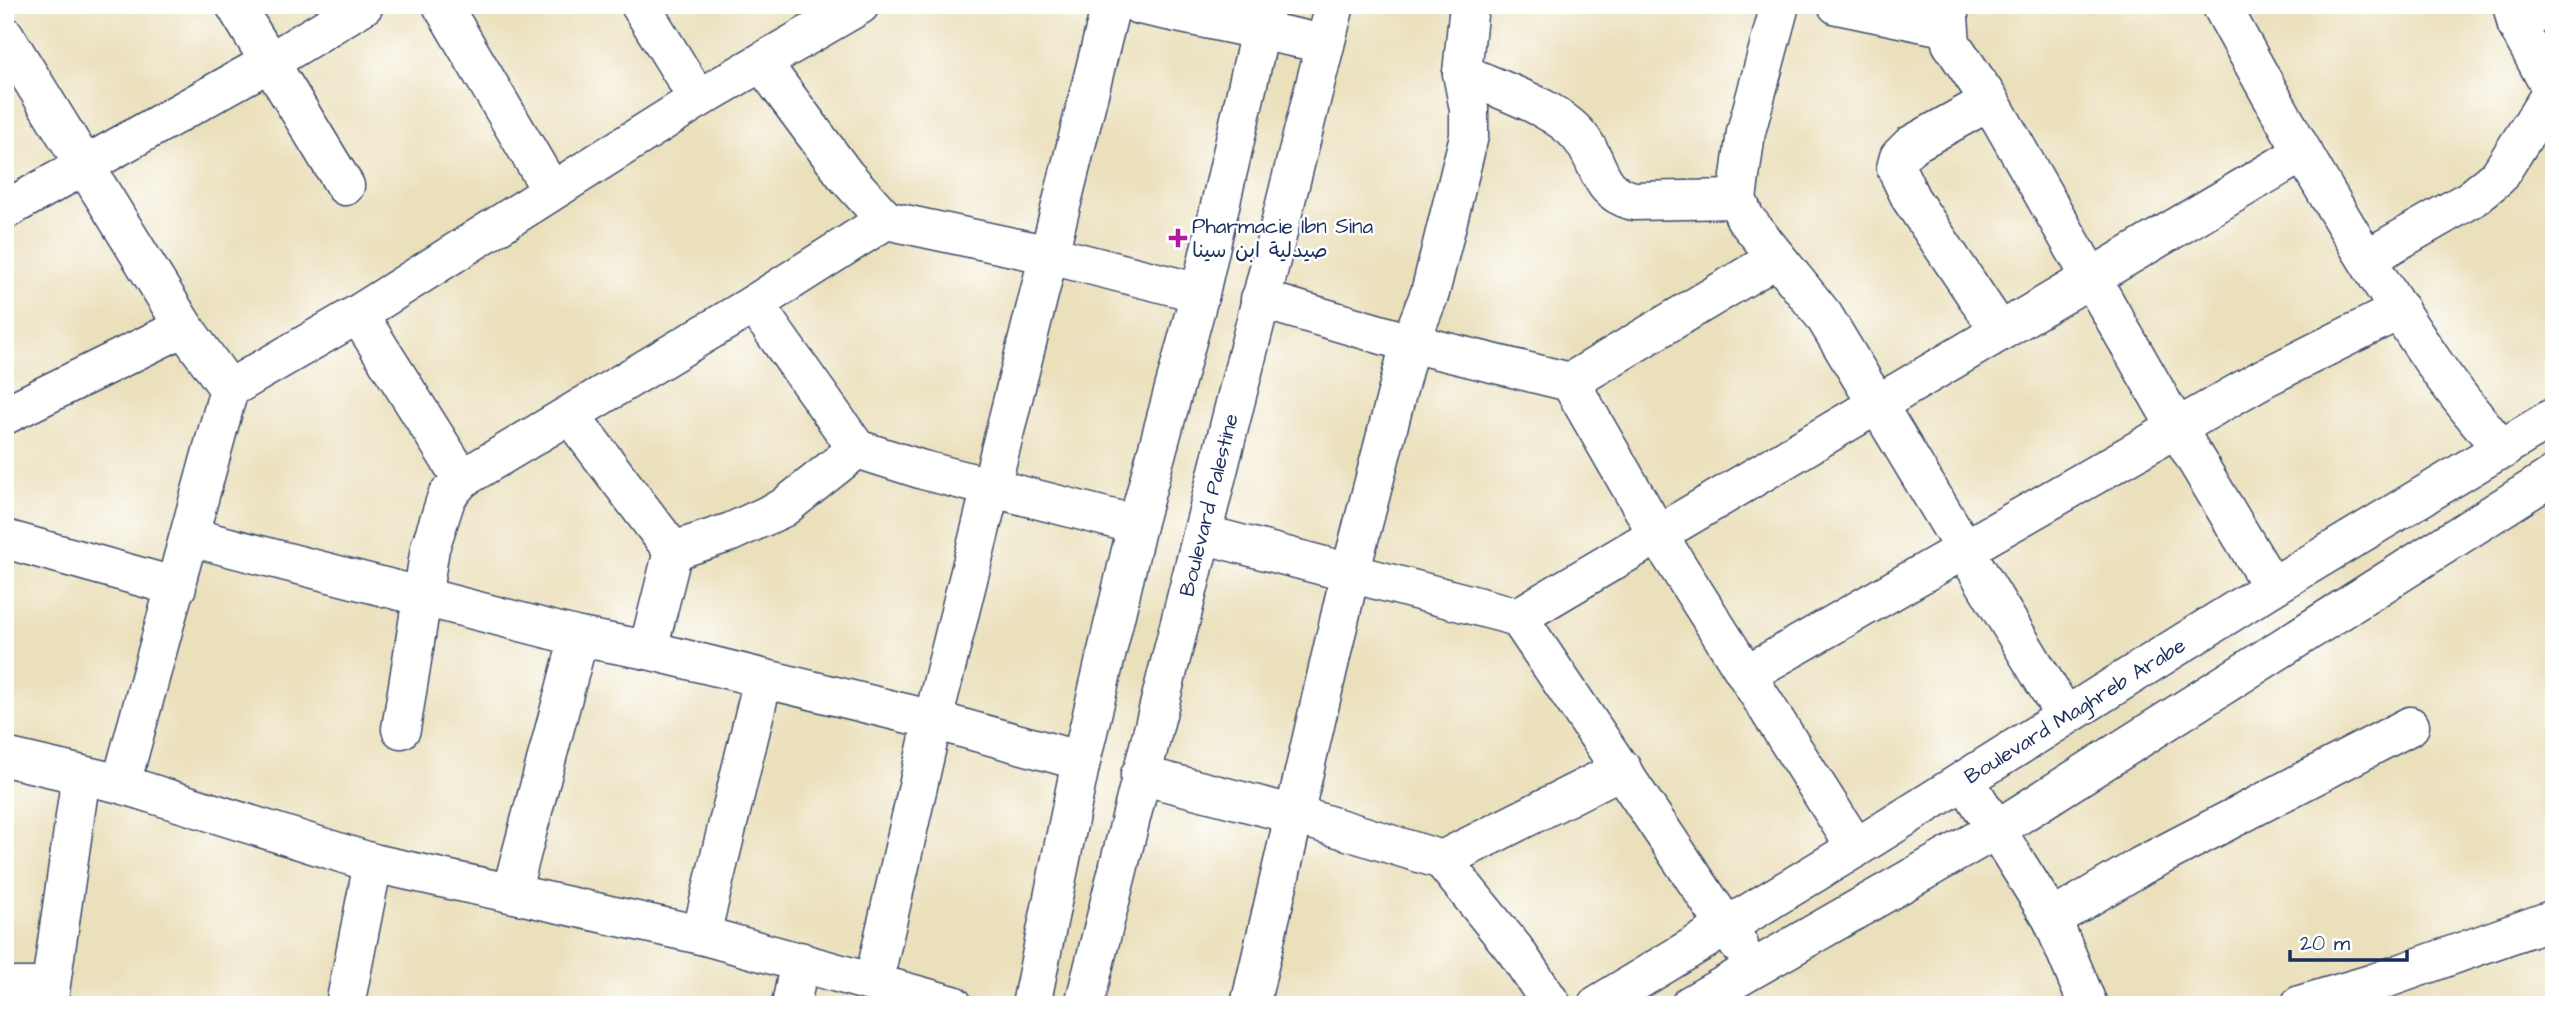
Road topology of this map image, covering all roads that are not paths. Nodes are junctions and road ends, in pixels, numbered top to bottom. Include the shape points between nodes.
1 (236, 5) edge
2 (364, 5) edge
3 (442, 5) edge
4 (640, 5) edge
5 (1111, 5) edge
6 (1139, 5) edge
7 (1335, 5) edge
8 (1469, 5) edge
9 (1780, 5) edge
10 (1837, 5) edge
11 (2221, 5) edge
12 (2551, 5) edge
13 (853, 7) edge
14 (2514, 15) edge
15 (1262, 17) edge
16 (1948, 17) edge
17 (5, 36) edge
18 (1325, 44) junction
19 (270, 62) junction
20 (762, 63) junction
21 (1462, 73) junction
22 (2553, 93) edge
23 (698, 99) junction
24 (1990, 101) junction
25 (2302, 153) junction
26 (82, 166) junction
27 (345, 186) dead end
28 (551, 190) junction
29 (1737, 199) junction
30 (5, 209) edge
31 (886, 220) junction
32 (1050, 255) junction
33 (1777, 258) junction
34 (2368, 258) junction
35 (2090, 278) junction
36 (1200, 293) junction
37 (1260, 299) junction
38 (754, 304) junction
39 (2400, 310) junction
40 (358, 314) junction
41 (184, 327) junction
42 (1999, 330) junction
43 (1410, 343) junction
44 (1570, 382) junction
45 (229, 388) junction
46 (1880, 405) junction
47 (5, 415) edge
48 (570, 415) junction
49 (2554, 417) edge
50 (2178, 430) junction
51 (856, 449) junction
52 (2491, 455) junction
53 (2554, 475) edge
54 (462, 479) junction
55 (993, 486) junction
56 (2506, 503) junction
57 (1137, 525) junction
58 (1202, 534) junction
59 (1658, 535) junction
60 (190, 537) junction
61 (5, 539) edge
62 (1964, 550) junction
63 (673, 551) junction
64 (1350, 574) junction
65 (177, 587) junction
66 (2272, 587) junction
67 (423, 596) junction
68 (1518, 617) junction
69 (579, 637) junction
70 (648, 650) junction
71 (1747, 674) junction
72 (763, 679) junction
73 (2065, 716) junction
74 (933, 720) junction
75 (2410, 726) dead end
76 (401, 729) dead end
77 (5, 757) edge
78 (1081, 761) junction
79 (1622, 769) junction
80 (81, 775) junction
81 (1140, 775) junction
82 (1965, 780) junction
83 (121, 784) junction
84 (1296, 816) junction
85 (1997, 829) junction
86 (1856, 848) junction
87 (1442, 860) junction
88 (373, 863) junction
89 (511, 893) junction
90 (2052, 919) junction
91 (2554, 919) edge
92 (1726, 924) junction
93 (701, 934) junction
94 (800, 961) junction
95 (1754, 966) junction
96 (874, 980) junction
97 (5, 987) edge
98 (49, 996) edge
99 (345, 1005) edge
100 (791, 1005) edge
101 (953, 1005) edge
102 (1031, 1005) edge
103 (1084, 1005) edge
104 (1250, 1005) edge
105 (1552, 1005) edge
106 (1597, 1005) edge
107 (1690, 1005) edge
108 (2088, 1005) edge
109 (2300, 1005) edge

1 - 19 street
2 - 19 street
3 - 28 street
4 - 23 street
5 - 32 street
6 - 15 street
7 - 18 street, Boulevard Palestine
8 - 21 street
9 - 29 street via 1746,132
10 - 16 street
11 - 25 street
12 - 14 street
13 - 20 street
14 - 22 street
15 - 18 street
15 - 36 street
16 - 24 street via 1951,43
17 - 26 street
18 - 37 street, Boulevard Palestine
19 - 26 street
19 - 27 street
20 - 23 street
20 - 31 street via 845,174
21 - 29 street via 1564,121 1582,140 1609,191 1617,197 1633,201
21 - 43 street via 1469,136 1430,293
22 - 34 street via 2498,177 2471,199
23 - 28 street
24 - 35 street
24 - 42 street via 1911,145 1896,160 1896,168 1911,199
25 - 34 street
25 - 35 street
26 - 30 street
26 - 41 street
28 - 40 street
29 - 33 street via 1745,218
31 - 32 street
31 - 38 street
32 - 36 street
32 - 55 street
33 - 44 street
33 - 46 street via 1824,316
34 - 39 street
35 - 42 street
35 - 50 street
36 - 57 street
37 - 43 street
37 - 58 street, Boulevard Palestine
38 - 48 street
38 - 51 street
39 - 50 street via 2264,378
39 - 52 street
40 - 45 street
40 - 54 street
41 - 45 street
41 - 47 street
42 - 46 street
43 - 44 street
43 - 64 street
44 - 59 street
45 - 60 street
46 - 59 street
46 - 62 street
48 - 54 street
48 - 63 street
49 - 52 street, Boulevard Maghreb Arabe
50 - 62 street
50 - 66 street
51 - 55 street
51 - 63 street via 783,508
52 - 56 street
52 - 66 street, Boulevard Maghreb Arabe
53 - 56 street
54 - 67 street via 439,515
55 - 57 street
55 - 74 street
56 - 85 street
57 - 78 street
58 - 64 street
58 - 81 street, Boulevard Palestine
59 - 68 street
59 - 71 street
60 - 65 street
60 - 67 street
61 - 65 street
62 - 71 street
62 - 73 street
63 - 70 street
64 - 68 street
64 - 84 street
65 - 83 street
66 - 73 street, Boulevard Maghreb Arabe
67 - 69 street
67 - 76 street
68 - 79 street
69 - 70 street
69 - 89 street
70 - 72 street
71 - 86 street
72 - 74 street
72 - 93 street
73 - 82 street, Boulevard Maghreb Arabe
74 - 78 street
74 - 96 street
75 - 90 street via 2141,866
77 - 80 street
78 - 102 street
79 - 87 street
79 - 92 street
80 - 83 street
80 - 98 street
81 - 84 street
81 - 103 street, Boulevard Palestine
82 - 85 street
82 - 86 street, Boulevard Maghreb Arabe
83 - 88 street
84 - 87 street
84 - 104 street
85 - 90 street
85 - 95 street
86 - 92 street, Boulevard Maghreb Arabe
87 - 105 street
88 - 89 street
88 - 99 street
89 - 93 street
90 - 108 street
91 - 109 street
92 - 95 street
92 - 106 street, Boulevard Maghreb Arabe
93 - 94 street
94 - 96 street
94 - 100 street
95 - 107 street
96 - 101 street
97 - 98 street

